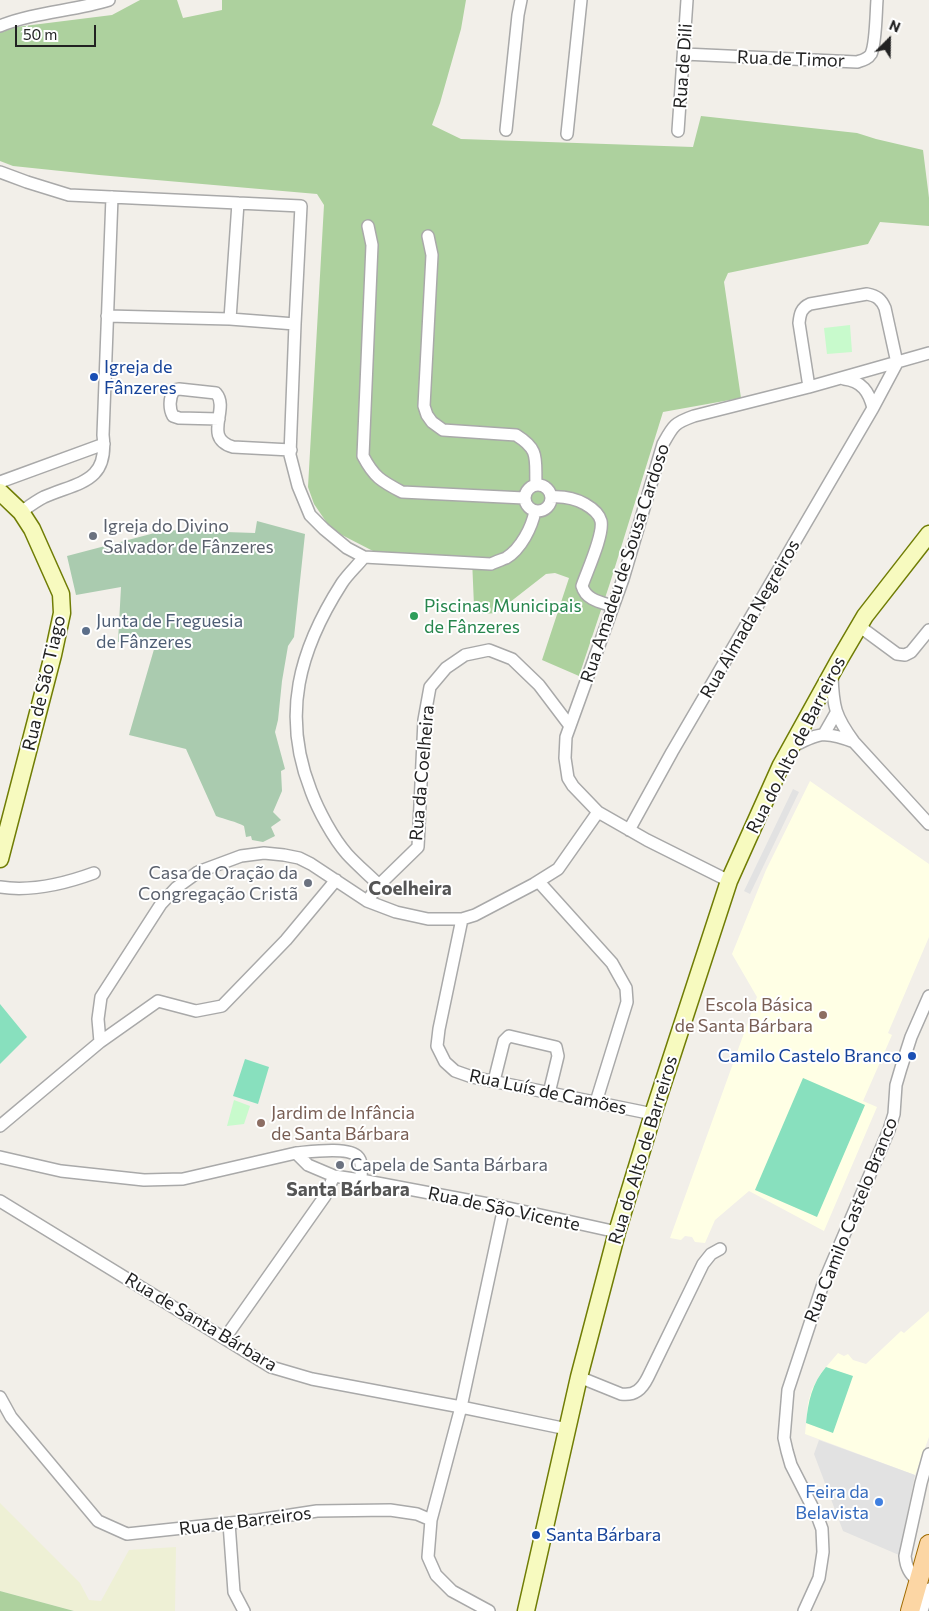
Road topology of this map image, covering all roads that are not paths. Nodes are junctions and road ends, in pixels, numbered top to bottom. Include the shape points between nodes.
1 (109, 0) edge
2 (521, 0) edge
3 (581, 0) edge
4 (687, 0) edge
5 (877, 0) edge
6 (0, 26) edge
7 (684, 54) junction
8 (506, 130) dead end
9 (678, 131) dead end
10 (567, 134) dead end
11 (0, 172) edge
12 (112, 197) junction
13 (238, 203) junction
14 (368, 226) dead end
15 (428, 236) dead end
16 (108, 316) junction
17 (230, 319) junction
18 (295, 324) junction
19 (929, 353) edge
20 (897, 363) junction
21 (842, 378) junction
22 (809, 387) junction
23 (873, 408) junction
24 (218, 419) junction
25 (104, 444) junction
26 (291, 450) junction
27 (0, 482) edge
28 (536, 484) junction
29 (0, 492) edge
30 (551, 497) junction
31 (524, 498) junction
32 (535, 511) junction
33 (21, 512) junction
34 (929, 534) edge
35 (364, 557) junction
36 (613, 606) junction
37 (859, 626) junction
38 (929, 630) edge
39 (832, 673) junction
40 (836, 713) junction
41 (570, 726) junction
42 (824, 734) junction
43 (854, 742) junction
44 (790, 748) junction
45 (598, 812) junction
46 (926, 815) edge
47 (629, 830) junction
48 (0, 859) edge
49 (94, 873) dead end
50 (336, 880) junction
51 (539, 882) junction
52 (729, 882) junction
53 (379, 885) junction
54 (0, 888) edge
55 (368, 901) junction
56 (462, 919) junction
57 (929, 996) edge
58 (100, 1042) junction
59 (494, 1081) junction
60 (548, 1093) junction
61 (596, 1102) junction
62 (652, 1114) junction
63 (0, 1126) edge
64 (296, 1154) junction
65 (0, 1157) edge
66 (334, 1176) junction
67 (361, 1180) junction
68 (0, 1201) edge
69 (504, 1207) junction
70 (617, 1232) junction
71 (720, 1249) dead end
72 (225, 1338) junction
73 (579, 1377) junction
74 (0, 1397) edge
75 (461, 1407) junction
76 (567, 1429) junction
77 (929, 1454) edge
78 (431, 1520) junction
79 (229, 1523) junction
80 (929, 1544) edge
81 (924, 1585) edge
82 (244, 1611) edge
83 (489, 1611) edge
84 (526, 1611) edge
85 (804, 1611) edge
86 (910, 1611) edge
87 (922, 1611) edge

1 - 6 street
2 - 8 street
3 - 10 street
4 - 7 street, Rua de Dili
5 - 7 street, Rua de Timor via 874,43 866,60
7 - 9 street, Rua de Dili
11 - 12 street via 69,195
12 - 13 street
12 - 16 street
13 - 17 street
13 - 18 street via 301,206
14 - 31 street via 372,245 363,456 372,473 402,492
15 - 28 street via 432,255 426,415 443,430 516,434 531,446 535,457
16 - 17 street
16 - 25 street
17 - 18 street
18 - 26 street
19 - 20 street, Rua Amadeu de Sousa Cardoso
20 - 21 street, Rua Amadeu de Sousa Cardoso
20 - 22 street via 885,308 876,296 867,294 810,304 804,307 799,323
20 - 23 street, Rua Almada Negreiros
21 - 22 street, Rua Amadeu de Sousa Cardoso
21 - 23 street via 863,386
22 - 36 street, Rua Amadeu de Sousa Cardoso via 694,416 674,425 663,444
23 - 47 street, Rua Almada Negreiros
24 - 24 street via 219,396 216,392 178,389 171,394 170,411 173,416
24 - 26 street via 218,434 226,445
25 - 27 street
25 - 33 street via 104,455 96,472 82,483 43,498
26 - 35 street via 298,486 310,515 347,548
28 - 30 street via 548,489
28 - 31 street via 529,487
29 - 33 street, Rua de São Tiago
30 - 32 street via 548,507
30 - 36 street via 566,496 580,501 592,507 598,515 601,532 582,586 584,593 592,599
31 - 32 street via 528,507
32 - 35 street via 530,530 517,548 491,564
33 - 48 street, Rua de São Tiago via 61,594 62,613
34 - 37 street, Rua do Alto de Barreiros
35 - 53 street via 343,582 310,643 298,686 295,724 302,769 318,810 346,852
36 - 41 street, Rua Amadeu de Sousa Cardoso
37 - 38 street via 897,654 905,655
37 - 39 street, Rua do Alto de Barreiros
39 - 40 street
39 - 44 street, Rua do Alto de Barreiros
40 - 42 street
40 - 43 street
41 - 45 street via 565,758 568,778
41 - 53 street, Rua da Coelheira via 539,685 512,659 489,650 465,655 446,668 430,688 424,720 418,846
42 - 43 street
42 - 44 street via 810,737
43 - 46 street
44 - 52 street, Rua do Alto de Barreiros
45 - 47 street
45 - 51 street via 558,869
47 - 52 street
49 - 54 street via 49,886
50 - 55 street
50 - 58 street via 286,940 222,1006 196,1011 158,1001
50 - 58 street via 299,858 270,854 241,856 198,872 176,888 162,904 101,997 98,1019
51 - 56 street
51 - 61 street via 612,962 626,988 627,1002
52 - 62 street, Rua do Alto de Barreiros
53 - 55 street, Rua da Coelheira
55 - 56 street via 428,919
56 - 59 street, Rua Luís de Camões via 437,1046 445,1062 455,1071
57 - 85 street, Rua Camilo Castelo Branco via 901,1068 889,1130 823,1284 788,1390 784,1438 787,1451 822,1529 819,1578
58 - 63 street
59 - 60 street, Rua Luís de Camões
59 - 60 street via 504,1041 510,1036 556,1047 558,1056
60 - 61 street, Rua Luís de Camões
61 - 62 street, Rua Luís de Camões
62 - 70 street, Rua do Alto de Barreiros
64 - 65 street via 183,1178 144,1180 61,1171
64 - 66 street, Rua de São Vicente via 308,1166
64 - 67 street via 343,1151 355,1154 361,1161
66 - 67 street, Rua de São Vicente
66 - 72 street via 325,1196
67 - 69 street, Rua de São Vicente
68 - 72 street, Rua de Santa Bárbara
69 - 70 street, Rua de São Vicente
69 - 75 street
70 - 73 street, Rua do Alto de Barreiros
71 - 73 street via 703,1264 639,1390 621,1394
72 - 75 street, Rua de Santa Bárbara via 271,1367 312,1380
73 - 76 street, Rua do Alto de Barreiros
74 - 79 street, Rua de Barreiros via 11,1417 98,1522 127,1534
75 - 76 street, Rua de Santa Bárbara
75 - 78 street
76 - 84 street, Rua do Alto de Barreiros
77 - 81 street via 905,1556 911,1575
78 - 79 street, Rua de Barreiros via 417,1514 390,1510 317,1511
78 - 83 street via 428,1557 436,1575 452,1591
79 - 82 street via 234,1592
80 - 81 main road
81 - 86 main road
81 - 87 street

